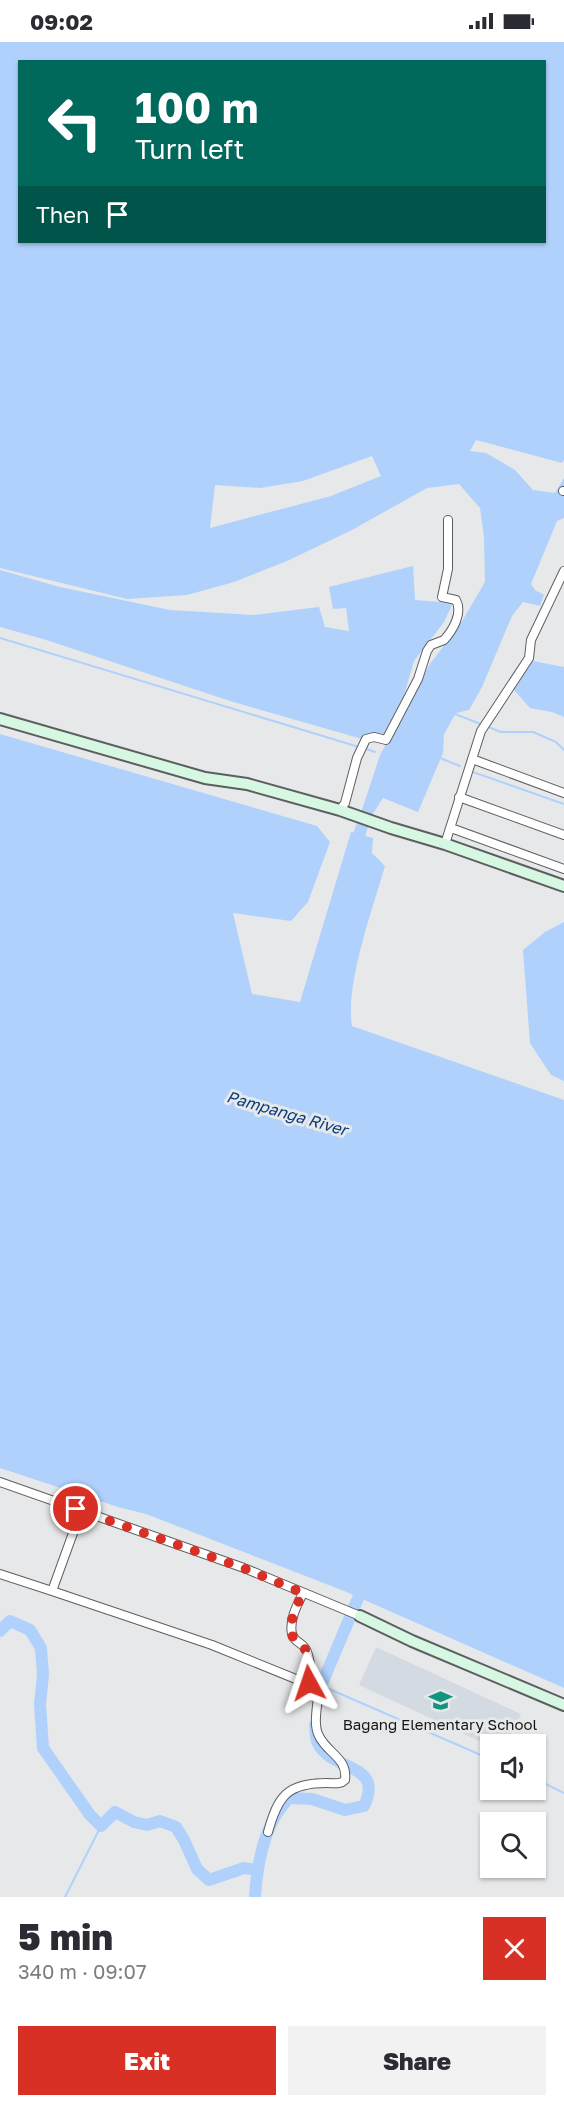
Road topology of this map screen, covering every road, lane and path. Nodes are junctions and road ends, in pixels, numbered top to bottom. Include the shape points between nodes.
1 (448, 520) dead end
2 (564, 571) edge
3 (0, 719) edge
4 (472, 759) junction
5 (564, 793) edge
6 (459, 797) junction
7 (345, 812) junction
8 (451, 828) junction
9 (564, 835) edge
10 (445, 844) junction
11 (564, 869) edge
12 (564, 886) edge
13 (0, 1482) edge
14 (81, 1511) junction
15 (0, 1574) edge
16 (53, 1588) junction
17 (303, 1593) junction
18 (360, 1616) joint
19 (309, 1684) junction
20 (296, 1698) dead end
21 (564, 1705) edge
22 (268, 1832) dead end

1 - 7 street via 448,569 442,597 456,600 458,614 444,640 427,651 418,679 386,740 366,739
2 - 4 street via 531,639 529,658 489,716
3 - 7 street via 205,778 247,784
4 - 5 street
4 - 6 street
6 - 8 street
6 - 9 street
7 - 10 street
8 - 10 street
8 - 11 street
10 - 12 street
13 - 14 street
14 - 16 street
14 - 17 street
15 - 16 street
16 - 19 street
17 - 18 street
17 - 19 street via 295,1609 292,1631 293,1638 306,1651
18 - 21 street
19 - 20 street
19 - 22 street via 318,1688 318,1736 342,1761 345,1780 340,1784 306,1785 285,1793

